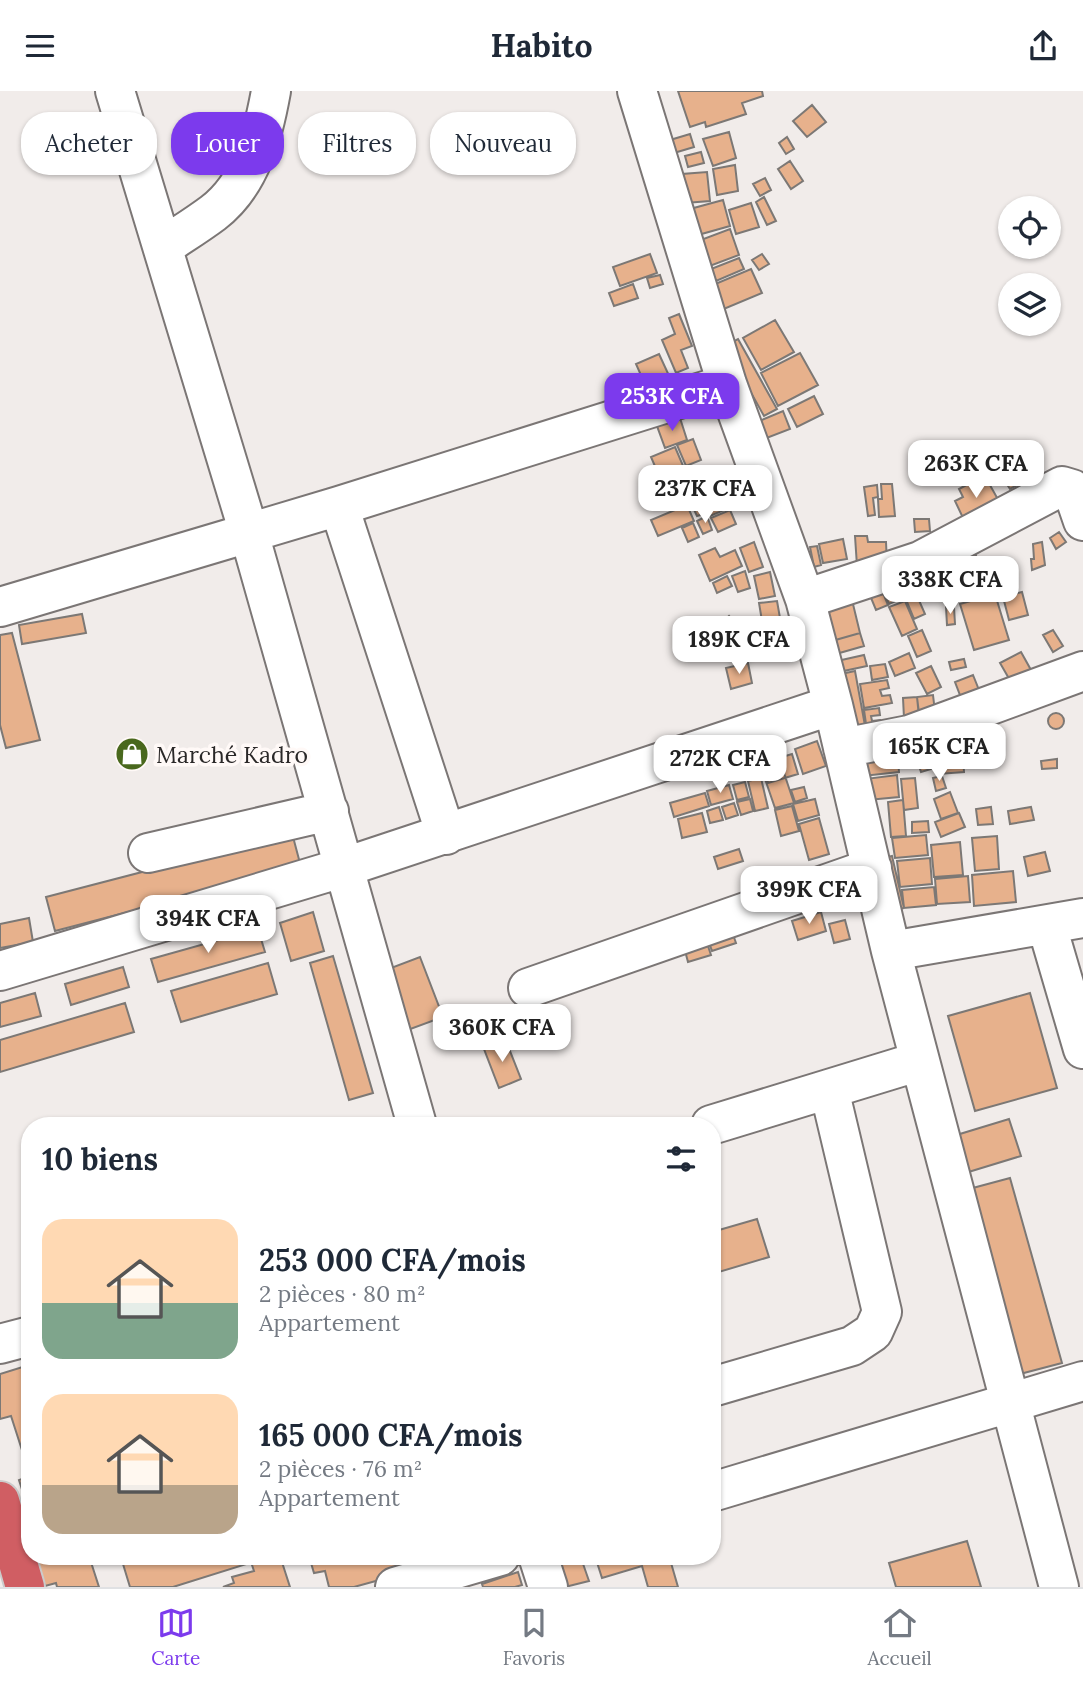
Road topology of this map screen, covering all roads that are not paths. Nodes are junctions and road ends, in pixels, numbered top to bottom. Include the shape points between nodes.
1 (115, 91) edge
2 (271, 91) edge
3 (637, 91) edge
4 (163, 247) junction
5 (727, 384) junction
6 (339, 506) junction
7 (1083, 521) edge
8 (249, 533) junction
9 (805, 599) junction
10 (0, 607) edge
11 (1083, 671) edge
12 (833, 705) junction
13 (843, 748) junction
14 (329, 811) junction
15 (446, 835) junction
16 (148, 853) dead end
17 (345, 867) junction
18 (872, 868) junction
19 (1065, 922) edge
20 (891, 951) junction
21 (0, 971) edge
22 (528, 988) dead end
23 (1083, 1049) edge
24 (920, 1062) junction
25 (829, 1089) junction
26 (415, 1117) edge
27 (721, 1122) edge
28 (21, 1338) edge
29 (0, 1344) edge
30 (1083, 1381) edge
31 (721, 1384) edge
32 (1011, 1403) junction
33 (721, 1489) edge
34 (0, 1501) edge
35 (470, 1565) edge
36 (541, 1565) edge
37 (25, 1587) edge
38 (395, 1587) edge
39 (548, 1587) edge
40 (1059, 1587) edge

1 - 4 street
2 - 4 street via 252,164 233,194
3 - 5 street
4 - 8 street
5 - 6 street
5 - 9 street
6 - 8 street
6 - 15 street
7 - 9 street via 1072,489 1062,486 920,561
8 - 10 street
8 - 14 street
9 - 12 street
11 - 13 street via 909,735
12 - 13 street
12 - 15 street
13 - 18 street
14 - 16 street
14 - 17 street
15 - 17 street
17 - 21 street
17 - 26 street
18 - 20 street
18 - 22 street
19 - 20 street
19 - 23 street
20 - 24 street
24 - 25 street
24 - 32 street
25 - 27 street
25 - 31 street via 882,1312 873,1332 852,1346
28 - 29 street
30 - 32 street
32 - 33 street
32 - 40 street
34 - 37 highway
35 - 38 street
36 - 39 street

